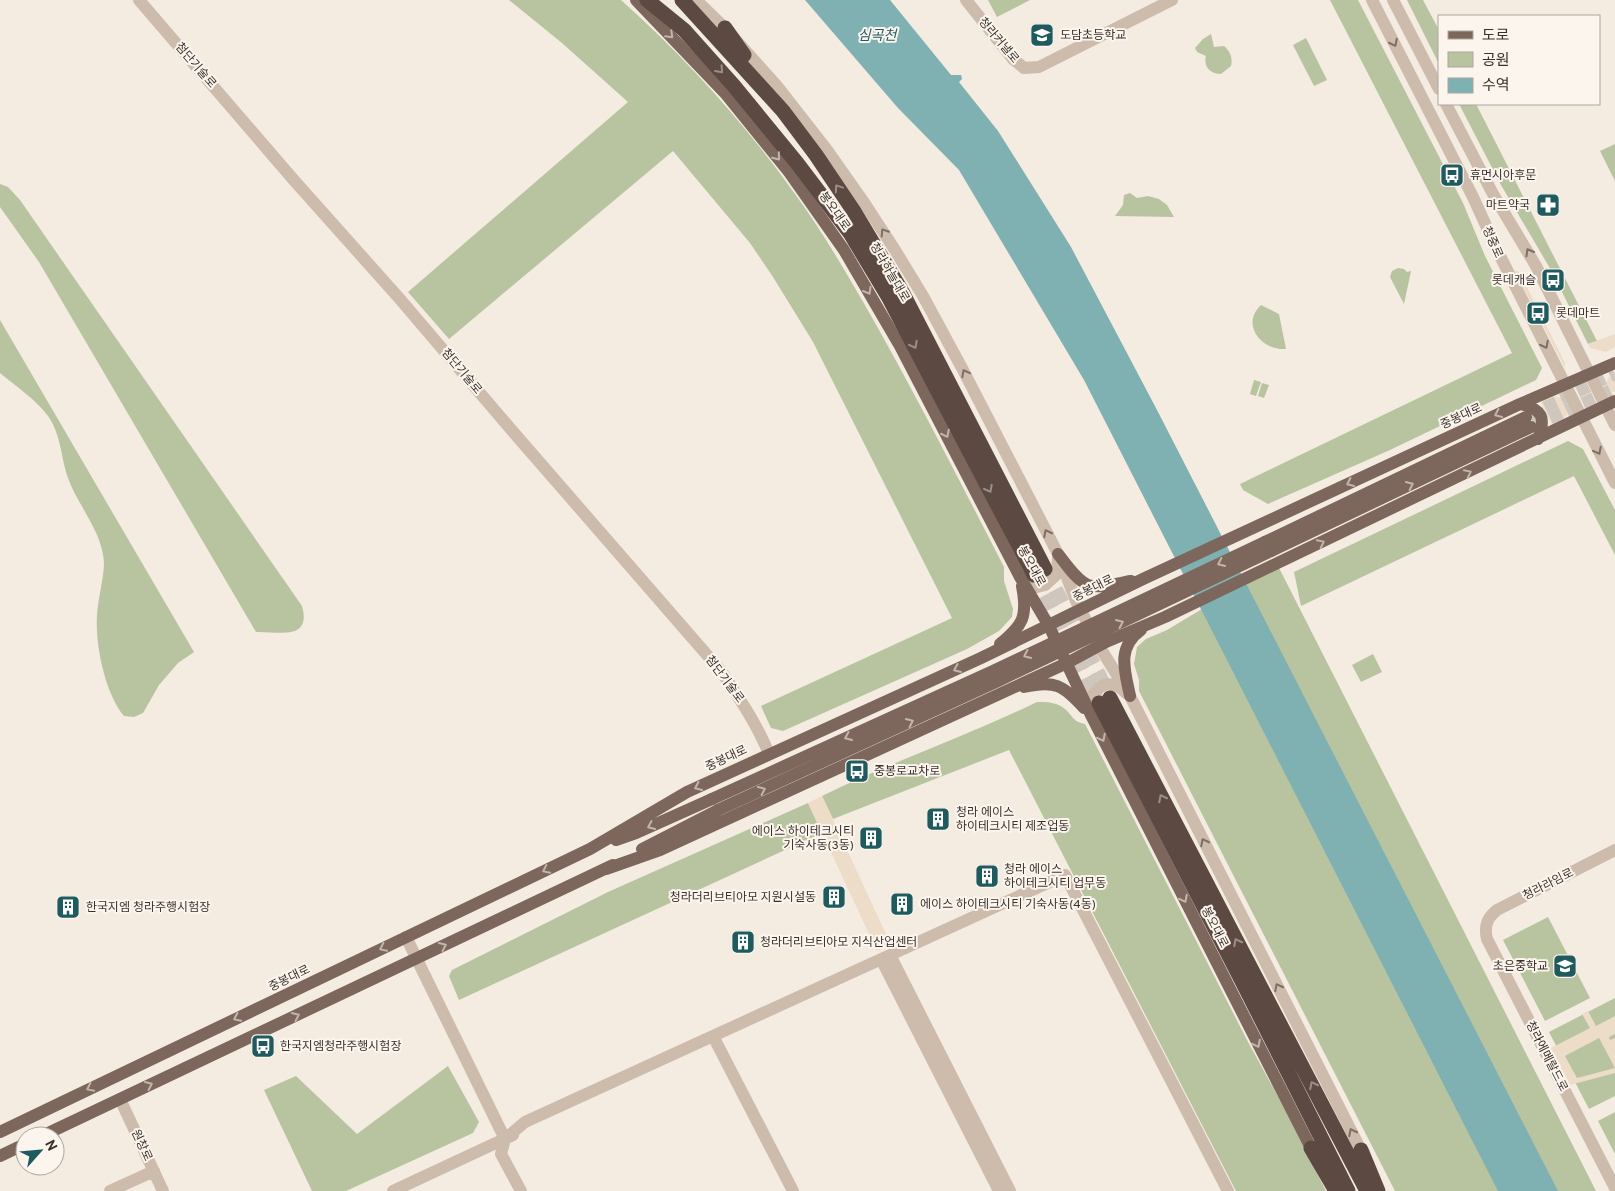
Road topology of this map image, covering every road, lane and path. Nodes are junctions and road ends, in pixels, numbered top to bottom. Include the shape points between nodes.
1 (139, 0) edge
2 (636, 0) edge
3 (647, 0) edge
4 (682, 0) edge
5 (696, 0) edge
6 (966, 0) edge
7 (1172, 0) edge
8 (1372, 0) edge
9 (1393, 0) edge
10 (1157, 3) edge
11 (725, 28) junction
12 (1438, 87) edge
13 (1447, 105) edge
14 (799, 132) junction
15 (1615, 363) edge
16 (1590, 374) junction
17 (1564, 384) junction
18 (1610, 403) edge
19 (1520, 404) junction
20 (1581, 418) junction
21 (1528, 422) tunnel mouth
22 (1615, 425) edge
23 (1538, 439) junction
24 (1615, 483) edge
25 (1058, 554) junction
26 (1033, 574) junction
27 (1143, 579) junction
28 (1081, 610) junction
29 (1165, 617) junction
30 (1049, 626) junction
31 (1099, 646) junction
32 (981, 658) junction
33 (1067, 663) junction
34 (995, 696) junction
35 (1130, 696) junction
36 (1100, 706) junction
37 (769, 754) junction
38 (715, 805) junction
39 (590, 849) junction
40 (1615, 850) edge
41 (606, 869) junction
42 (1062, 882) junction
43 (1487, 923) joint
44 (406, 937) junction
45 (417, 958) junction
46 (887, 960) junction
47 (711, 1041) junction
48 (120, 1099) junction
49 (63, 1126) edge
50 (0, 1132) edge
51 (505, 1139) junction
52 (1311, 1148) joint
53 (15, 1149) edge
54 (1361, 1150) joint
55 (0, 1156) edge
56 (154, 1171) junction
57 (1615, 1188) edge
58 (110, 1191) edge
59 (164, 1191) edge
60 (393, 1191) edge
61 (521, 1191) edge
62 (784, 1191) edge
63 (793, 1191) edge
64 (999, 1191) edge
65 (1010, 1191) edge
66 (1218, 1191) edge
67 (1228, 1191) edge
68 (1334, 1191) edge
69 (1348, 1191) edge
70 (1368, 1191) edge
71 (1380, 1191) edge

1 - 37 street, 첨단기술로 via 721,671 745,706
2 -> 26 main road, 봉오대로 via 726,93 789,172 844,250
3 -> 26 highway, 청라하늘대로 via 684,30 734,86 850,233 889,298
4 - 14 highway, 청라하늘대로
5 - 11 street, 봉오대로
6 - 10 street, 청라커낼로 via 1013,59 1024,68 1039,67
7 - 10 street, 청라커낼로
8 -> 17 street, 청중로 via 1474,197
9 - 12 street
11 - 14 highway
25 -> 11 street, 봉오대로 via 923,296 866,204 777,86
16 -> 13 street, 청중로 via 1536,266 1493,194
26 -> 14 highway, 청라하늘대로 via 900,288 855,213
15 - 16 main road, 중봉대로
16 - 17 main road, 중봉대로
16 - 18 street, 청중로
17 - 19 main road, 중봉대로
17 - 20 street, 청중로
18 - 20 main road, 중봉대로
18 - 22 street, 청중로
19 - 23 main road via 1530,406 1540,414 1543,427
19 -> 27 main road, 중봉대로
20 - 23 main road, 중봉대로
20 -> 24 street, 청중로
21 - 38 main road, 중봉대로, bridge via 1268,546 993,671
29 -> 23 main road, 중봉대로
25 - 26 street via 1057,574 1045,585 1038,587
25 - 27 main road via 1087,585
25 - 28 street, 봉오대로
26 - 30 main road, 봉오대로
26 - 32 main road via 1017,630
27 - 28 main road, 중봉대로
28 - 30 main road, 중봉대로
28 - 31 street, 봉오대로
29 - 31 main road, 중봉대로
29 - 35 main road via 1132,637 1125,648 1123,662
30 - 32 main road, 중봉대로
30 - 33 main road, 봉오대로
31 - 33 main road, 중봉대로
31 - 35 street, 봉오대로
32 -> 37 main road, 중봉대로
33 - 34 main road, 중봉대로
33 - 36 main road, 봉오대로
34 - 36 main road via 1022,687 1051,684
41 -> 34 main road, 중봉대로 via 660,850
35 - 36 street via 1117,685 1106,684 1092,695
54 -> 35 street, 봉오대로
36 -> 52 main road, 봉오대로
36 - 69 highway, 봉오대로
70 -> 36 highway, 봉오대로
37 -> 39 main road, 중봉대로 via 686,792
38 -> 39 main road, 중봉대로
38 - 41 main road, 중봉대로
39 -> 44 main road, 중봉대로
40 - 43 street, 청라라임로 via 1497,910 1489,916
45 -> 41 main road, 중봉대로
42 - 46 street
42 - 66 street
42 - 67 street
43 - 57 street, 청라에메랄드로 via 1487,939
44 - 45 street
44 -> 50 main road, 중봉대로
48 -> 45 main road, 중봉대로
45 - 51 street
46 - 47 street
46 - 64 street
46 - 65 street
47 - 51 street
47 - 62 street
47 - 63 street
48 - 49 main road, 중봉대로
48 - 56 street, 원창로
51 - 60 street
51 - 61 street via 501,1154
52 - 68 highway
53 - 55 main road
54 - 71 highway
56 - 58 street
56 - 59 street, 원창로

